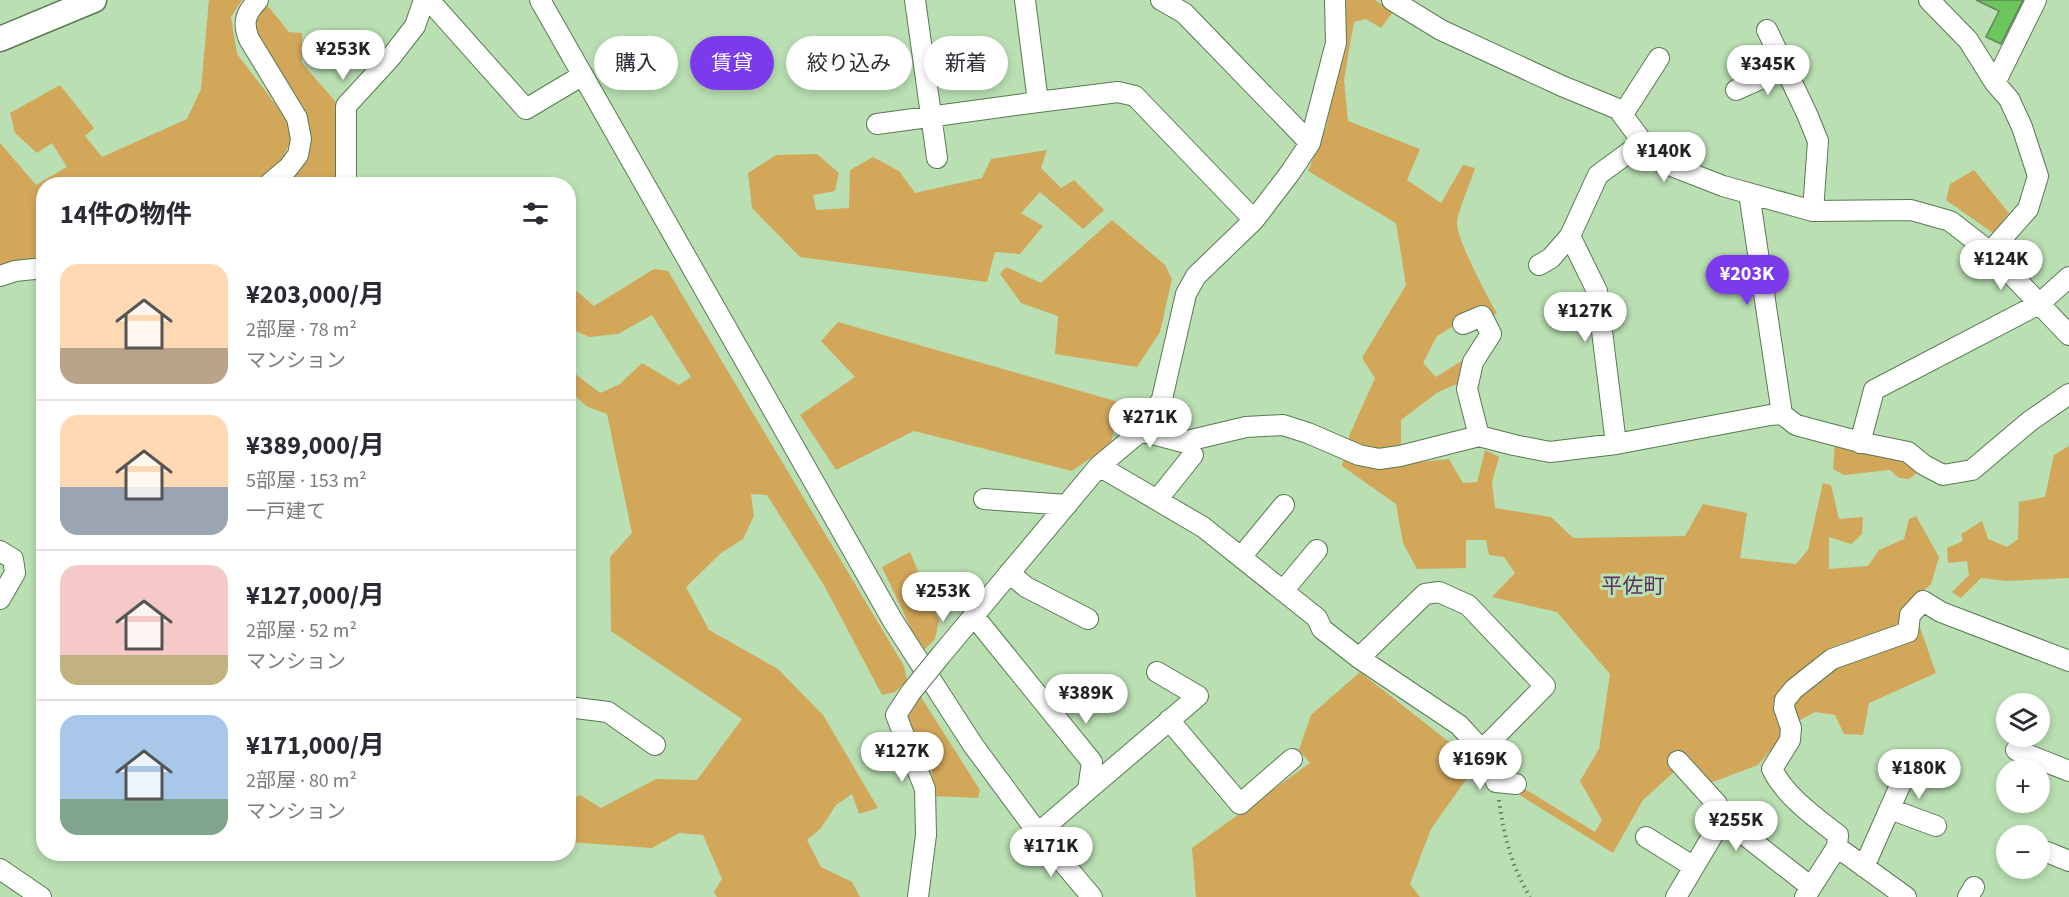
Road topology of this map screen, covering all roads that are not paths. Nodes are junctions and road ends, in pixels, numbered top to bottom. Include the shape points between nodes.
1 (94, 0) edge
2 (258, 0) edge
3 (424, 0) edge
4 (429, 0) edge
5 (540, 0) edge
6 (915, 0) edge
7 (1025, 0) edge
8 (1161, 0) edge
9 (1335, 0) edge
10 (1392, 0) edge
11 (1929, 0) edge
12 (2036, 0) edge
13 (1767, 30) dead end
14 (0, 39) edge
15 (1659, 58) dead end
16 (1785, 68) junction
17 (583, 75) junction
18 (1995, 83) junction
19 (1736, 90) dead end
20 (1038, 102) junction
21 (1623, 114) junction
22 (932, 117) junction
23 (877, 124) dead end
24 (1643, 142) junction
25 (1310, 143) junction
26 (937, 158) dead end
27 (277, 177) edge
28 (346, 177) edge
29 (1749, 193) junction
30 (1813, 211) junction
31 (1254, 220) junction
32 (1570, 236) junction
33 (1990, 252) junction
34 (1539, 265) dead end
35 (36, 269) edge
36 (0, 276) edge
37 (2069, 277) edge
38 (2039, 304) junction
39 (1463, 324) dead end
40 (2069, 334) edge
41 (2069, 394) edge
42 (1782, 414) junction
43 (1141, 431) junction
44 (1479, 436) junction
45 (1860, 442) junction
46 (1617, 444) junction
47 (1192, 455) dead end
48 (1099, 466) junction
49 (984, 499) dead end
50 (1157, 500) junction
51 (1066, 505) junction
52 (1284, 505) dead end
53 (1317, 550) dead end
54 (0, 551) edge
55 (1241, 557) junction
56 (1009, 573) junction
57 (1283, 591) junction
58 (0, 599) edge
59 (973, 615) junction
60 (1088, 619) dead end
61 (1359, 658) junction
62 (2069, 661) edge
63 (1157, 672) dead end
64 (576, 708) edge
65 (1169, 720) junction
66 (655, 745) dead end
67 (1482, 750) junction
68 (2016, 750) dead end
69 (1292, 759) dead end
70 (1678, 761) dead end
71 (1910, 763) dead end
72 (2069, 771) edge
73 (1506, 783) road end
74 (1088, 790) junction
75 (1890, 809) junction
76 (1723, 818) junction
77 (1936, 826) dead end
78 (1038, 833) junction
79 (1646, 837) dead end
80 (1836, 847) junction
81 (2050, 853) edge
82 (2069, 861) edge
83 (1694, 867) junction
84 (1864, 867) junction
85 (0, 869) edge
86 (1808, 892) edge
87 (42, 897) edge
88 (918, 897) edge
89 (1092, 897) edge
90 (1676, 897) edge
91 (1906, 897) edge

1 - 14 main road
2 - 27 street via 248,12 244,27 297,118 301,139 298,155
3 - 28 street via 415,26 346,106
4 - 17 street via 526,109
5 - 17 street
6 - 22 street
7 - 20 street
8 - 25 street via 1184,13
9 - 25 street via 1336,43
10 - 21 street via 1441,30 1618,108
11 - 18 street via 1968,40
12 - 18 street
13 - 16 street
15 - 21 street
16 - 19 street
16 - 30 street via 1818,141
17 - 78 street via 893,621 973,745
18 - 33 street via 2009,99 2022,127 2038,176 2028,209
20 - 22 street
20 - 31 street via 1118,92 1135,96
21 - 24 street
22 - 23 street
22 - 26 street
24 - 29 street via 1656,160
24 - 32 street via 1598,175
25 - 31 street
29 - 30 street
29 - 42 street
30 - 33 street via 1911,210 1950,221
31 - 43 street via 1196,276 1186,294 1162,399
32 - 34 street via 1551,258
32 - 46 street via 1597,291
33 - 38 street
35 - 36 street
37 - 38 street
38 - 40 street
38 - 45 street via 1874,390
39 - 44 street via 1482,316 1491,334 1473,362 1467,389
41 - 45 street via 1972,470 1943,475 1908,452
42 - 45 street via 1796,425
42 - 46 street
43 - 44 street via 1183,442 1245,426 1283,425 1379,459
43 - 48 street
44 - 46 street via 1550,452
47 - 50 street
48 - 50 street
48 - 51 street
49 - 51 street
50 - 55 street via 1203,527
51 - 56 street
52 - 55 street
53 - 57 street
54 - 58 street via 13,559 15,573
55 - 57 street
56 - 59 street
56 - 60 street
57 - 61 street
59 - 74 street via 1092,762
59 - 88 street, bridge via 896,715 924,789 926,835
61 - 67 street via 1459,725
61 - 67 street via 1425,594 1439,592 1468,605 1545,686
62 - 80 street via 1941,612 1923,601 1910,615 1908,632 1832,659 1801,683 1785,700 1790,740 1772,769 1810,813 1838,835
63 - 65 street via 1198,696
64 - 66 street via 608,712
65 - 69 street via 1240,804
65 - 74 street
67 - 73 street
68 - 72 street
70 - 76 street via 1717,804
71 - 75 street
74 - 78 street
75 - 77 street
75 - 84 street
76 - 83 street
76 - 86 street
78 - 89 street
79 - 83 street
80 - 84 street
80 - 86 street
81 - 82 street
83 - 90 street
84 - 91 street
85 - 87 street

